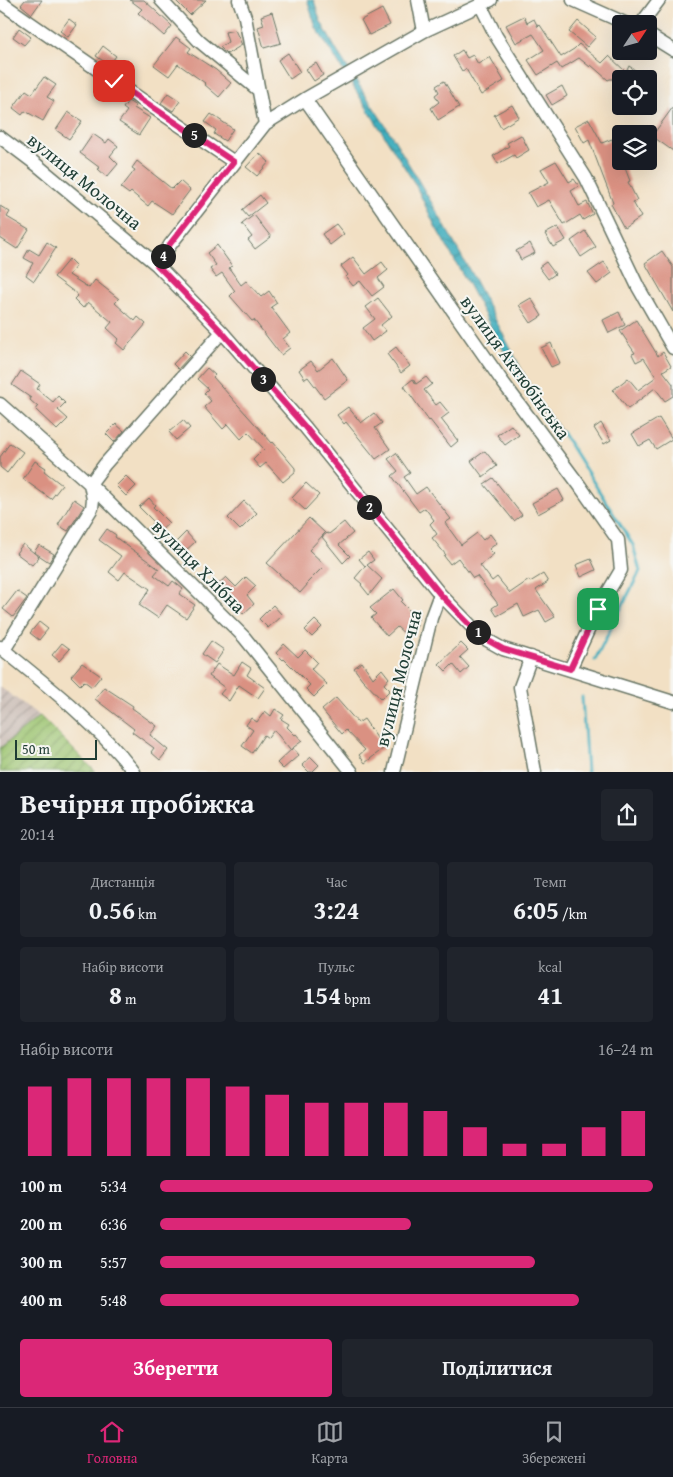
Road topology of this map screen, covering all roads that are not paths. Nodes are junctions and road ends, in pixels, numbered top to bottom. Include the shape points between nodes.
1 (161, 0) edge
2 (239, 0) edge
3 (418, 0) edge
4 (572, 0) edge
5 (658, 0) edge
6 (0, 2) edge
7 (485, 2) edge
8 (647, 15) edge
9 (612, 17) edge
10 (424, 31) junction
11 (658, 41) edge
12 (673, 50) edge
13 (257, 89) junction
14 (304, 99) junction
15 (265, 124) junction
16 (0, 137) edge
17 (234, 162) junction
18 (157, 265) junction
19 (222, 332) junction
20 (673, 348) edge
21 (0, 404) edge
22 (90, 484) junction
23 (440, 594) junction
24 (2, 648) edge
25 (531, 657) junction
26 (570, 669) junction
27 (673, 702) edge
28 (134, 772) edge
29 (352, 772) edge
30 (394, 772) edge
31 (535, 772) edge

1 - 13 street via 199,41
2 - 13 street
3 - 10 street
4 - 9 street
5 - 8 street
6 - 17 street
7 - 10 street
7 - 20 street via 496,36 586,178 638,287
10 - 14 street
11 - 12 street
13 - 15 street
14 - 15 street
14 - 26 street, вулиця Актюбінська via 618,540 621,570 598,609
15 - 17 street
16 - 18 street, вулиця Молочна
17 - 18 street
18 - 19 street, вулиця Молочна
19 - 22 street
19 - 23 street, вулиця Молочна via 305,427
21 - 22 street, вулиця Хлібна
22 - 24 street via 92,508
22 - 29 street, вулиця Хлібна via 244,637
23 - 25 street, вулиця Молочна via 487,640 503,649
23 - 30 street, вулиця Молочна via 431,618
24 - 28 street via 52,688 123,757
25 - 26 street, вулиця Молочна
25 - 31 street via 520,687
26 - 27 street, вулиця Молочна

